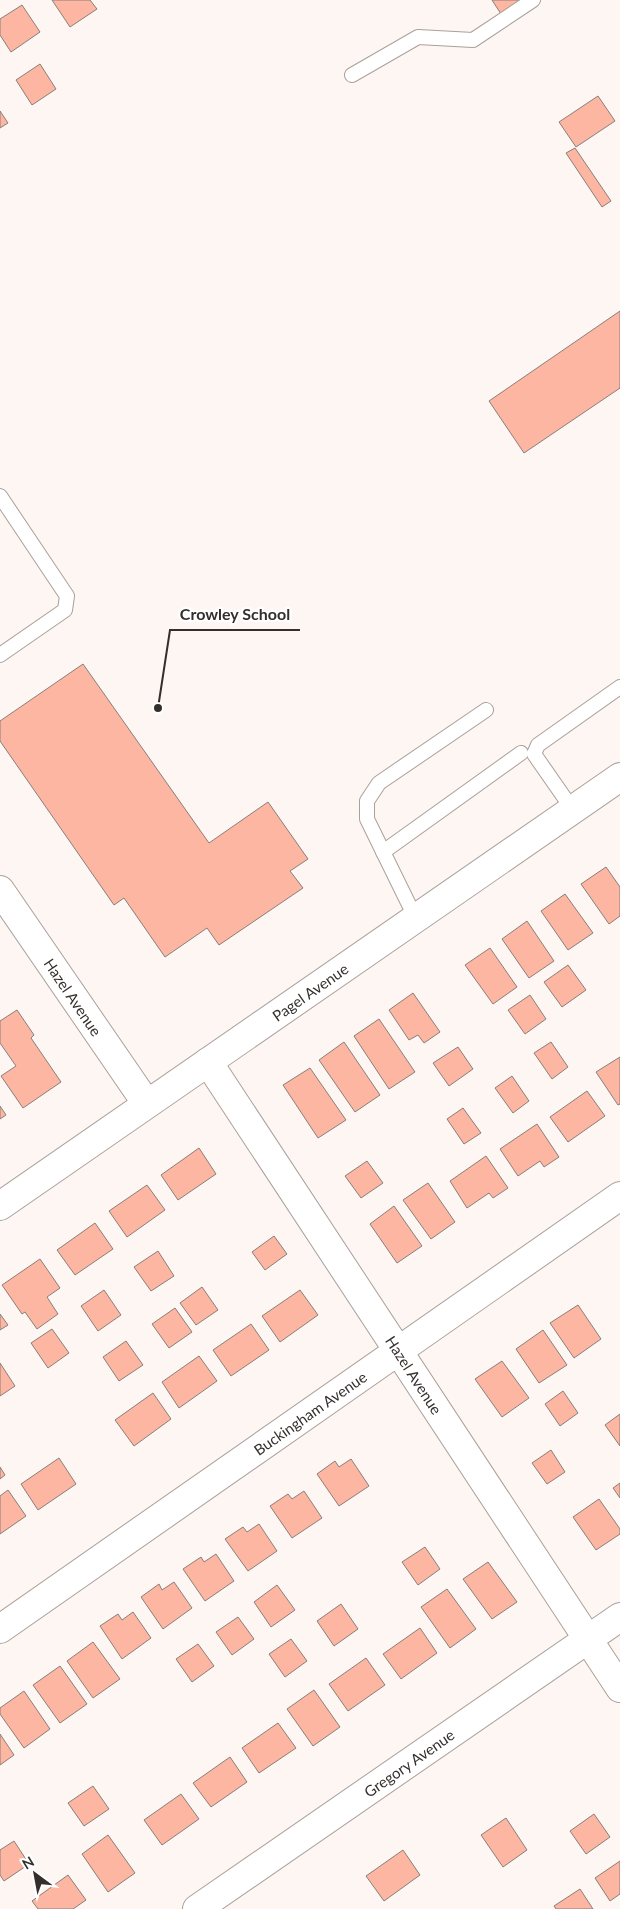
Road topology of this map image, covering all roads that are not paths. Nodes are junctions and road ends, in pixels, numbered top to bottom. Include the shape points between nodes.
1 (533, 0) edge
2 (352, 75) dead end
3 (0, 496) edge
4 (0, 654) edge
5 (620, 687) edge
6 (486, 710) dead end
7 (521, 753) dead end
8 (620, 777) edge
9 (573, 810) junction
10 (383, 852) junction
11 (0, 890) edge
12 (416, 919) junction
13 (208, 1062) junction
14 (147, 1104) junction
15 (620, 1196) edge
16 (0, 1206) edge
17 (398, 1352) junction
18 (620, 1617) edge
19 (0, 1629) edge
20 (588, 1639) junction
21 (620, 1688) edge
22 (197, 1909) edge

1 - 2 lane via 473,40 418,37
3 - 4 lane via 67,596 65,610
5 - 9 lane via 538,745 534,754
6 - 10 lane via 379,783 368,802 367,819
7 - 10 lane
8 - 9 street, Pagel Avenue
9 - 12 street, Pagel Avenue
10 - 12 lane
11 - 14 street, Hazel Avenue
12 - 13 street, Pagel Avenue
13 - 14 street, Pagel Avenue
13 - 17 street, Hazel Avenue
14 - 16 street, Pagel Avenue
15 - 17 street, Buckingham Avenue
17 - 19 street, Buckingham Avenue
17 - 20 street, Hazel Avenue
18 - 20 street, Gregory Avenue
20 - 21 street, Hazel Avenue
20 - 22 street, Gregory Avenue

